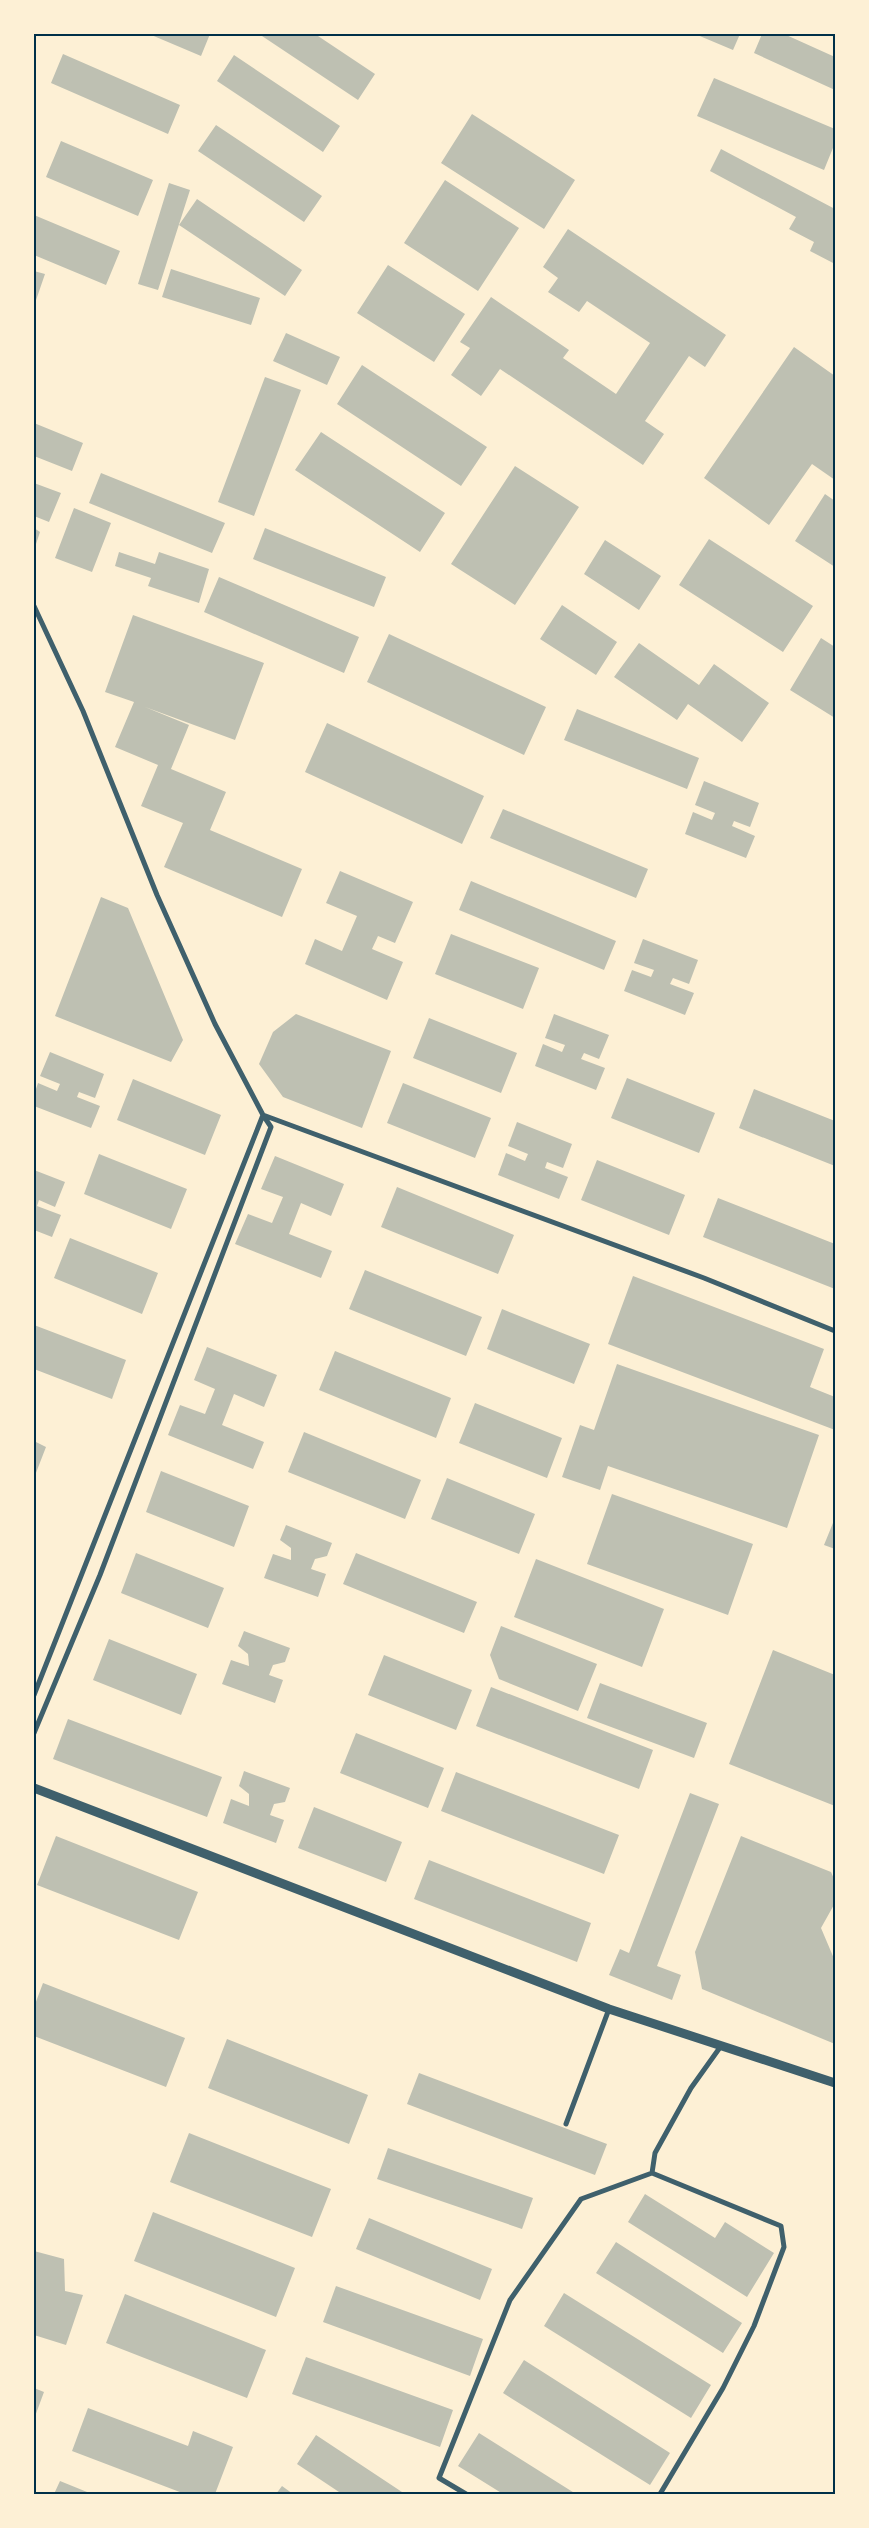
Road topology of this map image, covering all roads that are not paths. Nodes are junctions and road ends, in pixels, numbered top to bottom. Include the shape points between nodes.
1 (34, 606) edge
2 (263, 1115) junction
3 (835, 1331) edge
4 (34, 1696) edge
5 (34, 1733) edge
6 (34, 1788) edge
7 (609, 2009) junction
8 (721, 2046) junction
9 (835, 2083) edge
10 (566, 2124) dead end
11 (652, 2173) junction
12 (466, 2494) edge
13 (660, 2494) edge

1 - 2 street via 83,712 157,895 215,1024
2 - 3 street via 704,1278
2 - 4 street
2 - 5 street via 270,1126 100,1575
6 - 7 street
7 - 8 street
7 - 10 street
8 - 9 street
8 - 11 street via 691,2088 655,2153
11 - 12 street via 581,2199 510,2300 439,2478
11 - 13 street via 782,2226 784,2247 746,2344

